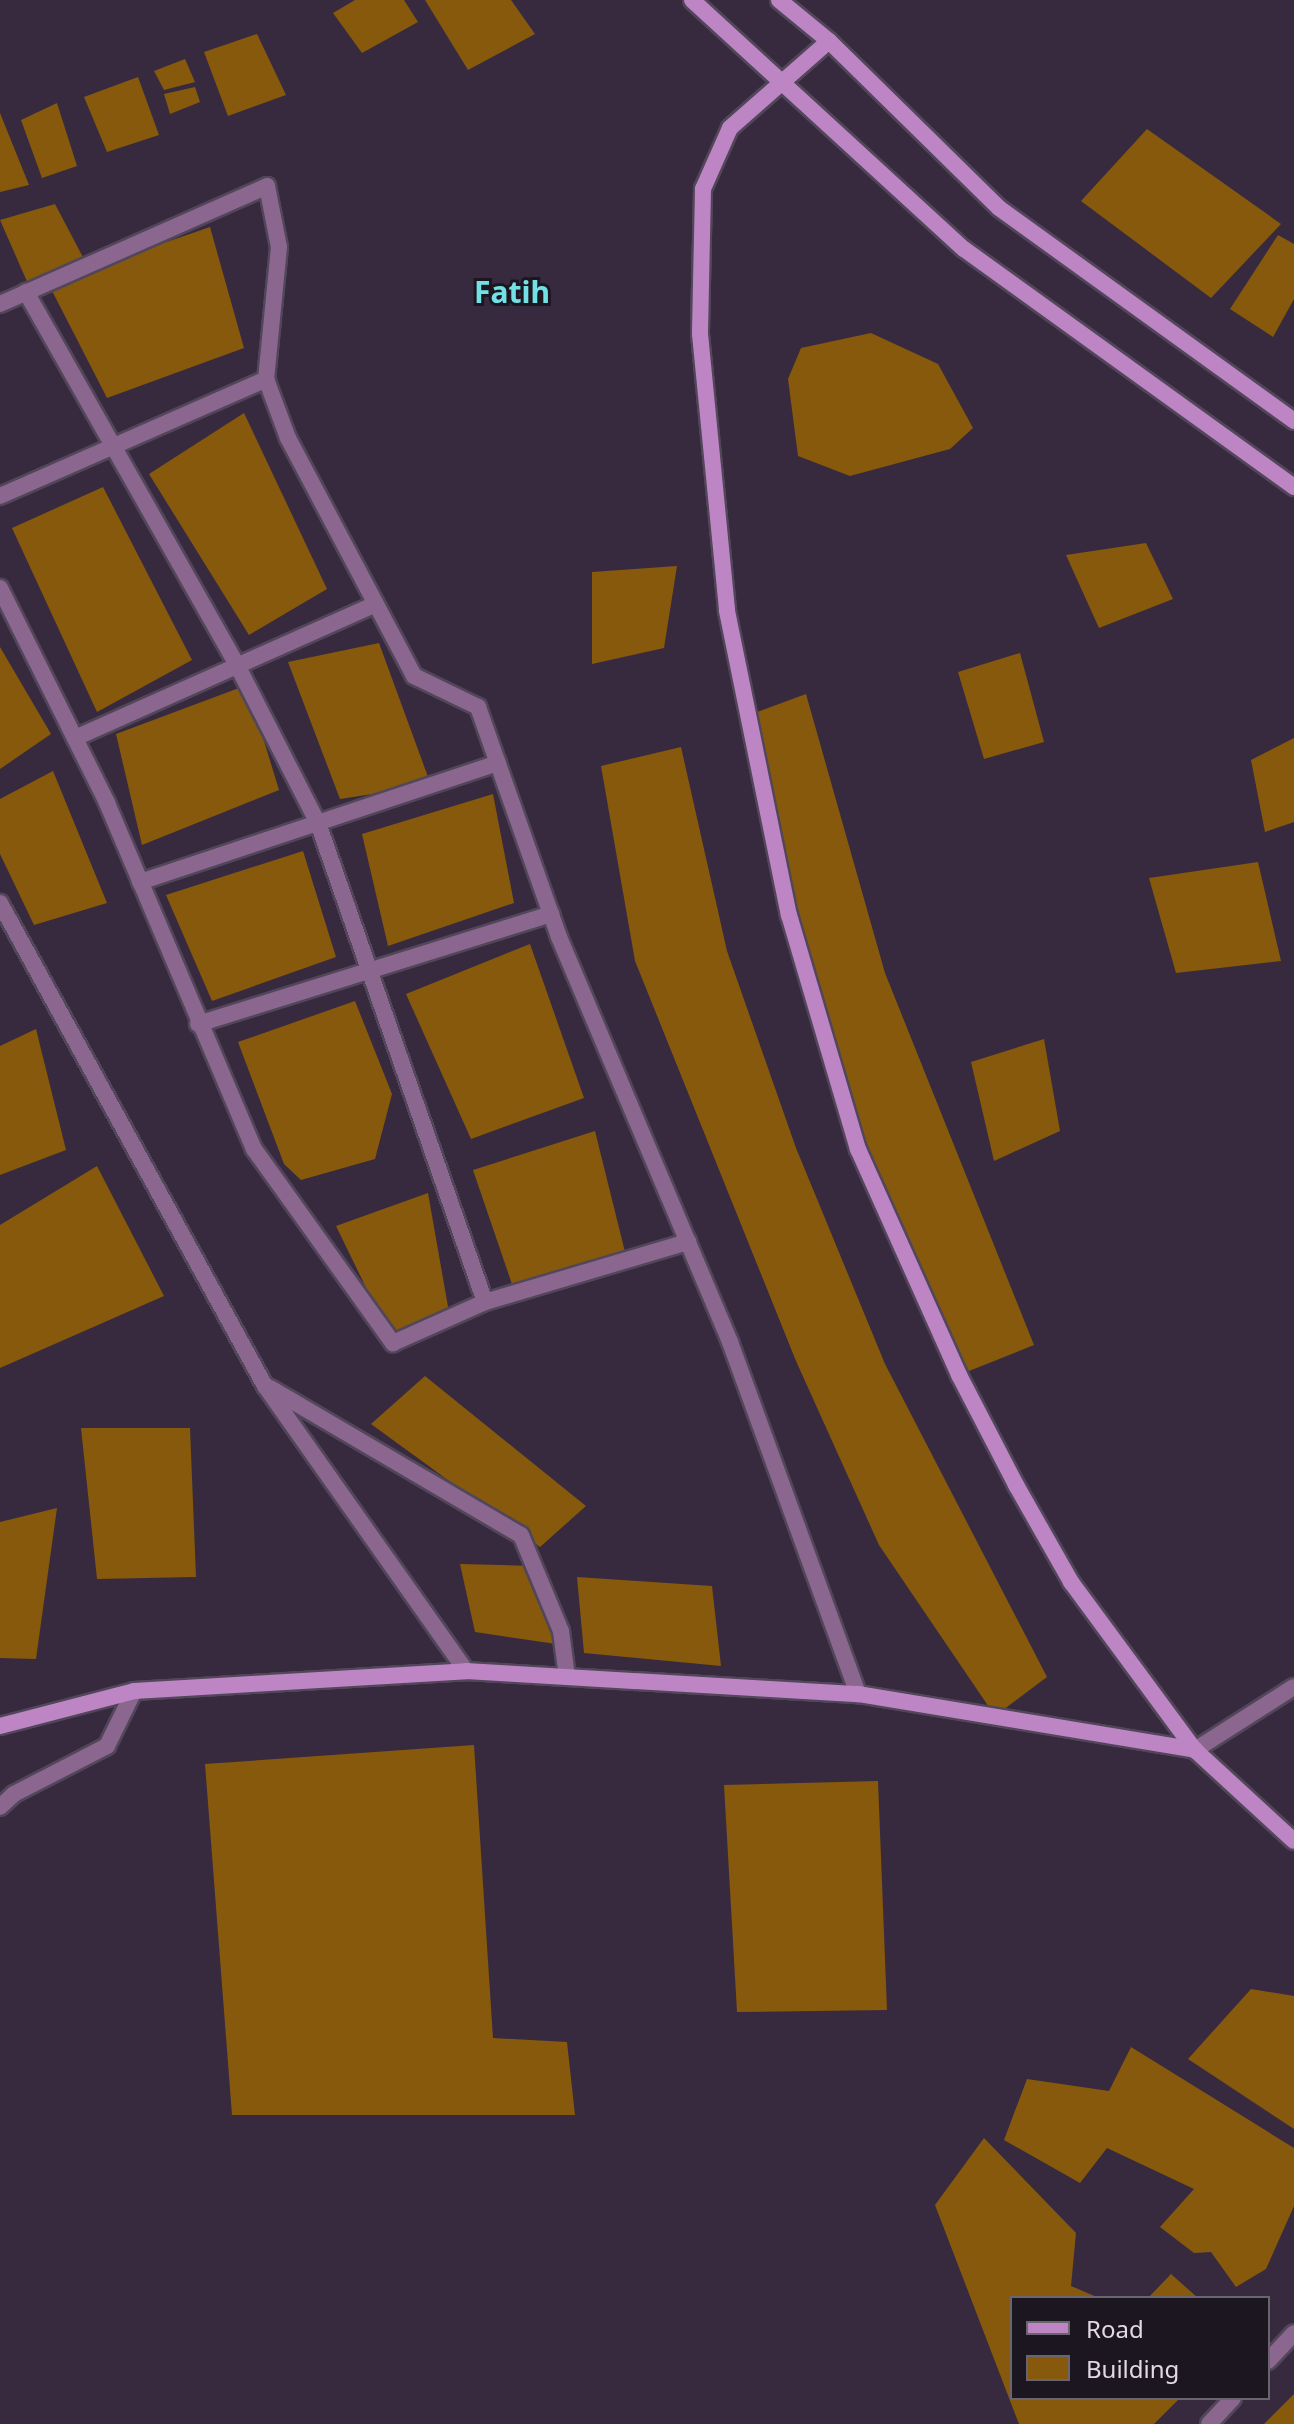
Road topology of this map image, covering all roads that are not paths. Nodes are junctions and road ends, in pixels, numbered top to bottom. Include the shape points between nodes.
1 (692, 0) edge
2 (779, 0) edge
3 (829, 41) junction
4 (783, 85) junction
5 (26, 292) junction
6 (0, 304) edge
7 (266, 379) junction
8 (1294, 421) edge
9 (116, 445) junction
10 (1294, 487) edge
11 (0, 496) edge
12 (0, 588) edge
13 (376, 604) junction
14 (237, 665) junction
15 (75, 738) junction
16 (498, 763) junction
17 (318, 823) junction
18 (140, 882) junction
19 (0, 903) edge
20 (551, 914) junction
21 (370, 970) junction
22 (198, 1024) junction
23 (688, 1242) junction
24 (485, 1302) junction
25 (265, 1386) junction
26 (466, 1671) junction
27 (567, 1677) junction
28 (1294, 1687) edge
29 (134, 1691) junction
30 (858, 1694) junction
31 (0, 1726) edge
32 (1195, 1750) junction
33 (0, 1807) edge
34 (1292, 1844) edge
35 (1294, 2333) edge
36 (1270, 2359) edge
37 (1231, 2400) edge
38 (1209, 2424) edge

1 - 4 street
2 - 3 street
3 - 4 street
3 - 8 street via 999,208
4 - 10 street via 964,249
4 - 32 street via 730,128 703,189 700,334 727,611 789,915 858,1149 959,1375 1071,1582
5 - 6 street
5 - 7 street via 267,186 279,247
5 - 9 street
7 - 9 street
7 - 13 street via 288,438
9 - 11 street
9 - 14 street
12 - 15 street
13 - 14 street
13 - 16 street via 414,676 478,707
14 - 15 street
14 - 17 street
15 - 18 street
16 - 17 street
16 - 20 street
17 - 18 street
17 - 21 street
18 - 22 street
19 - 25 street
20 - 21 street
20 - 23 street
21 - 22 street
21 - 24 street
22 - 24 street via 254,1149 393,1343
23 - 24 street
23 - 30 street via 730,1342
25 - 26 street
25 - 27 street via 521,1535 561,1631
26 - 27 street
26 - 29 street
27 - 30 street
28 - 32 street
29 - 31 street
29 - 33 street via 107,1746 14,1794
30 - 32 street
32 - 34 street
35 - 36 street
37 - 38 street

